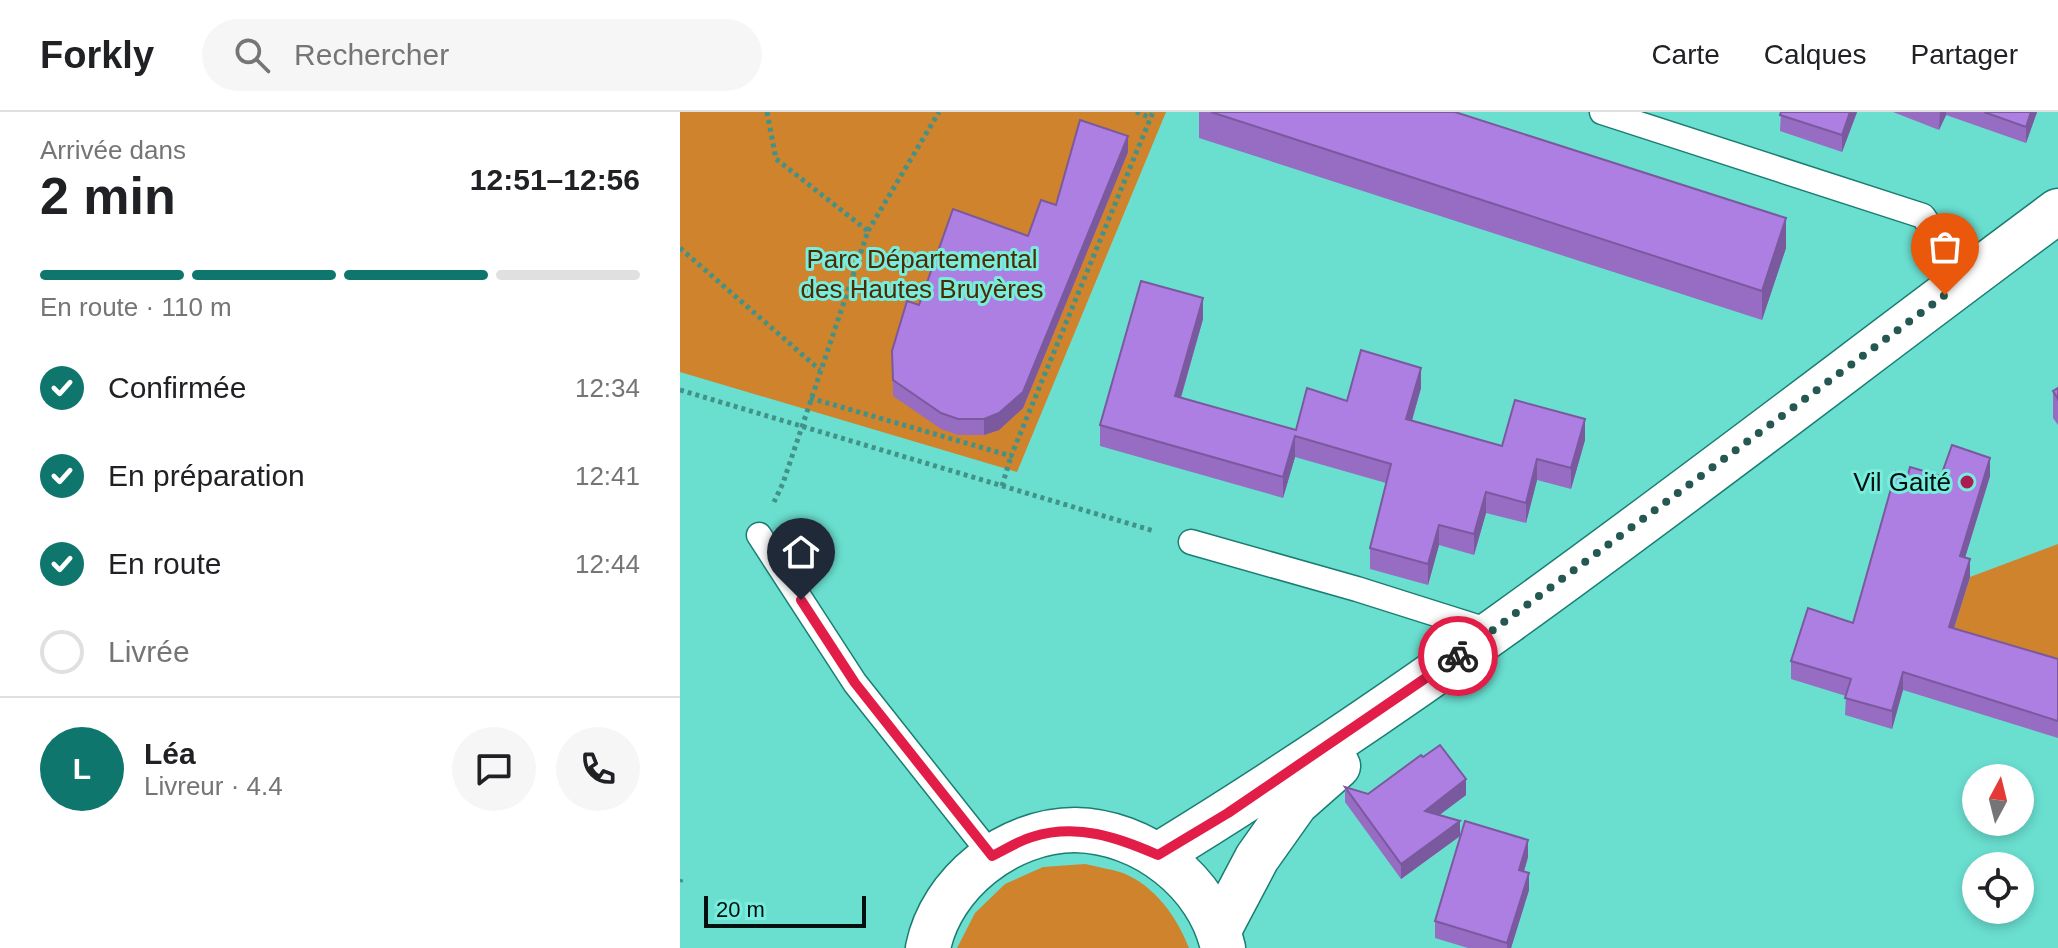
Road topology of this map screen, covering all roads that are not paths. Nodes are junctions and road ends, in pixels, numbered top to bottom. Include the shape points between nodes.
1 (1602, 112) edge
2 (2058, 211) edge
3 (1966, 279) junction
4 (759, 535) road end
5 (1191, 542) road end
6 (1497, 630) junction
7 (1158, 855) junction
8 (992, 856) junction
9 (1221, 939) edge
10 (928, 948) edge

1 - 3 lane via 1923,216
2 - 3 main road
3 - 6 main road
4 - 8 lane via 855,683
5 - 6 lane
6 - 7 main road
6 - 9 main road via 1296,803 1257,858
7 - 8 main road via 1118,837 1075,830 1032,837
7 - 9 main road via 1195,888
8 - 10 main road via 956,888 932,929

